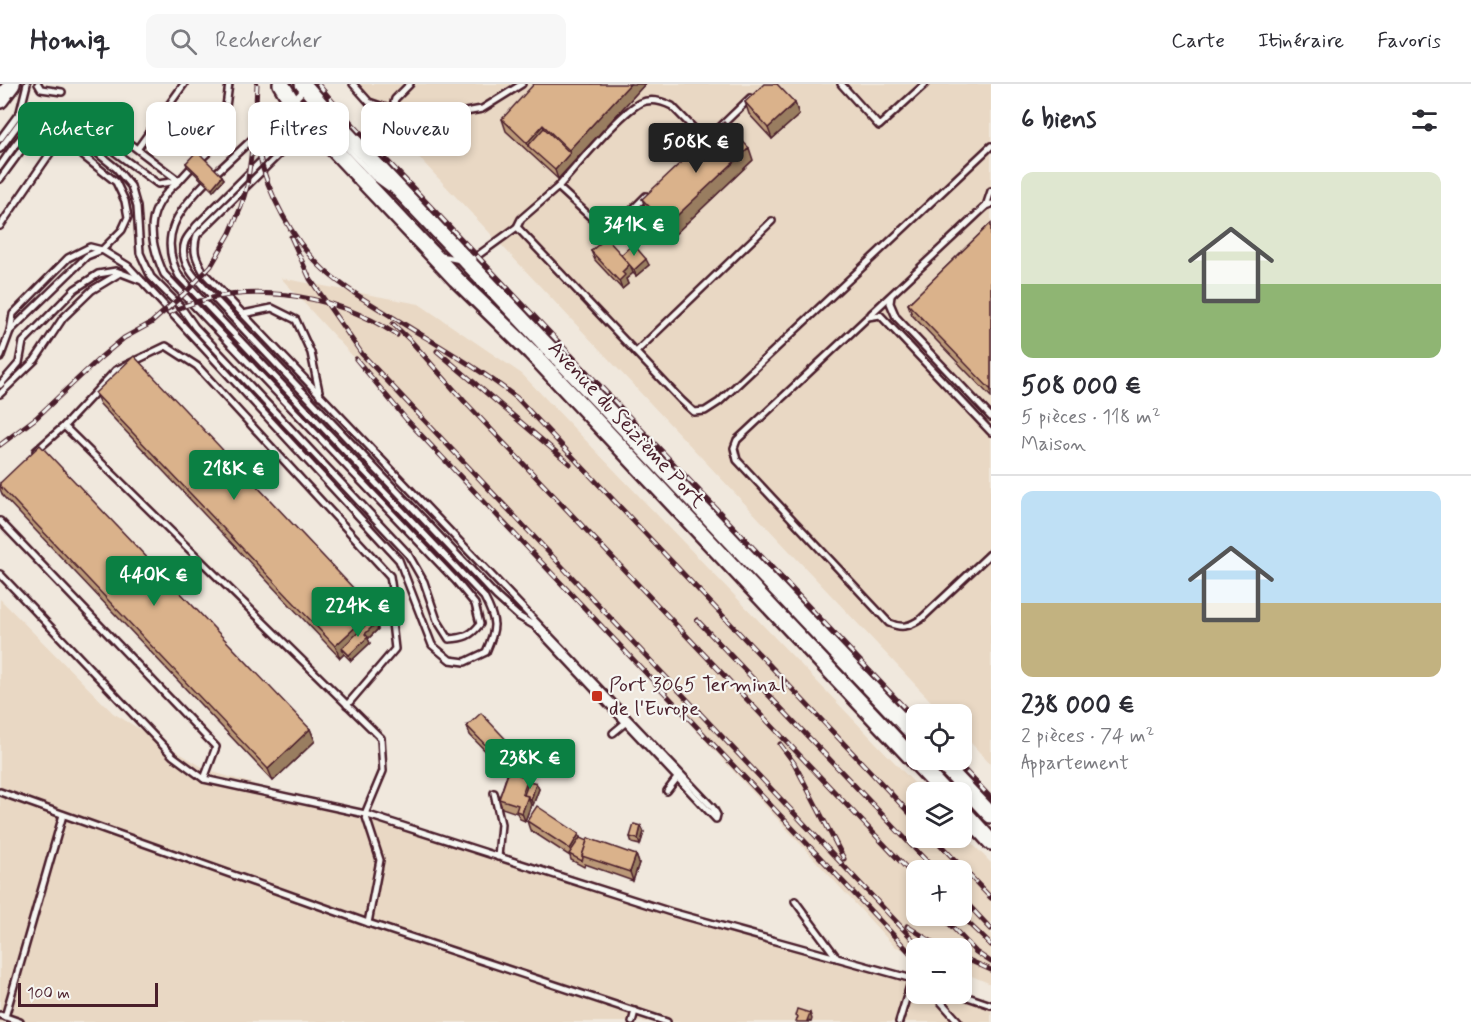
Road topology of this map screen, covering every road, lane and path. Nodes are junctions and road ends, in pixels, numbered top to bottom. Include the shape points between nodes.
1 (12, 84) edge
2 (27, 84) edge
3 (38, 84) edge
4 (184, 84) edge
5 (229, 84) edge
6 (281, 84) edge
7 (303, 84) edge
8 (353, 84) edge
9 (410, 84) edge
10 (522, 84) edge
11 (841, 84) edge
12 (925, 84) edge
13 (62, 92) dead end
14 (751, 97) edge
15 (0, 100) edge
16 (292, 102) joint
17 (309, 102) edge
18 (369, 102) edge
19 (394, 102) edge
20 (471, 111) edge
21 (18, 125) edge
22 (0, 139) edge
23 (705, 140) junction
24 (18, 141) edge
25 (248, 143) edge
26 (134, 145) edge
27 (991, 146) edge
28 (349, 147) edge
29 (138, 148) junction
30 (697, 148) edge
31 (0, 149) edge
32 (18, 155) edge
33 (50, 156) edge
34 (83, 156) edge
35 (101, 156) edge
36 (120, 156) edge
37 (272, 156) edge
38 (279, 156) edge
39 (340, 156) edge
40 (202, 158) edge
41 (0, 166) edge
42 (190, 169) edge
43 (217, 172) edge
44 (0, 179) edge
45 (179, 181) junction
46 (205, 183) edge
47 (558, 187) junction
48 (655, 188) edge
49 (991, 191) edge
50 (989, 205) edge
51 (772, 221) dead end
52 (0, 226) edge
53 (517, 227) junction
54 (102, 250) junction
55 (433, 254) junction
56 (468, 262) junction
57 (120, 273) junction
58 (142, 281) junction
59 (892, 295) junction
60 (243, 314) junction
61 (868, 317) junction
62 (10, 331) junction
63 (636, 352) junction
64 (0, 358) edge
65 (0, 385) edge
66 (0, 394) edge
67 (320, 396) junction
68 (991, 417) edge
69 (64, 426) junction
70 (991, 432) edge
71 (32, 455) edge
72 (0, 521) edge
73 (991, 553) edge
74 (0, 574) edge
75 (536, 626) junction
76 (346, 705) junction
77 (626, 723) junction
78 (906, 725) edge
79 (613, 733) dead end
80 (948, 770) edge
81 (677, 778) junction
82 (204, 779) junction
83 (935, 782) edge
84 (667, 791) dead end
85 (0, 792) edge
86 (494, 793) dead end
87 (365, 814) junction
88 (63, 815) junction
89 (991, 815) edge
90 (972, 821) edge
91 (991, 842) edge
92 (498, 857) junction
93 (795, 901) dead end
94 (369, 923) junction
95 (837, 958) junction
96 (906, 977) edge
97 (972, 998) edge
98 (906, 1002) edge
99 (943, 1004) edge
100 (991, 1005) edge
101 (635, 1011) junction
102 (2, 1016) edge
103 (20, 1022) edge
104 (632, 1022) edge
105 (667, 1022) edge
106 (899, 1022) edge
107 (959, 1022) edge

1 - 15 main road
2 - 22 lane via 20,112
3 - 13 lane via 41,89
4 - 29 lane
5 - 40 lane via 223,130
6 - 16 main road, Avenue du Seizième Port
7 - 16 lane
7 - 17 main road, Avenue du Seizième Port
8 - 18 lane
9 - 19 lane
10 - 20 lane via 482,109
11 - 12 lane via 879,126
14 - 23 lane
21 - 31 lane
23 - 30 lane
23 - 47 lane via 672,106 657,101 640,104 615,125
24 - 41 lane
25 - 43 lane
26 - 29 lane
27 - 63 lane via 788,339 705,411 694,412
28 - 56 main road, Avenue du Seizième Port via 404,194
29 - 45 lane
32 - 44 lane
33 - 52 lane
34 - 54 lane via 116,182 125,201 128,217 122,230
35 - 45 lane via 131,186 137,207 140,253 151,277 408,554 449,639 473,633 480,624 476,604 164,273 155,254 154,213 159,200
36 - 45 lane via 158,184
37 - 75 lane via 196,226 185,242 187,264 214,298 497,597
38 - 60 lane via 197,236 193,246 204,273
39 - 55 main road, Avenue du Seizième Port
42 - 45 lane
46 - 58 lane via 172,226 171,262 179,276 484,597 494,617 495,631 486,652 465,662 450,660 432,645 399,560
47 - 48 lane via 596,222 609,227 621,221
47 - 53 lane
49 - 50 lane
50 - 59 lane
51 - 63 lane
53 - 56 lane
53 - 63 lane
54 - 58 lane via 128,266
54 - 62 lane via 87,256
54 - 62 lane via 90,247 68,258 13,314
55 - 56 lane
55 - 83 main road, Avenue du Seizième Port via 531,352
56 - 78 main road, Avenue du Seizième Port
57 - 58 lane
57 - 65 lane via 98,274 75,289 23,342 19,363
57 - 66 lane via 92,290 63,318 35,360
59 - 61 lane
59 - 68 lane via 890,303 896,317
60 - 67 lane
60 - 67 lane via 272,308 296,320 311,353
61 - 70 lane via 880,315
61 - 73 lane via 737,440 737,460 889,623 898,627 921,619
62 - 64 lane
67 - 75 lane
69 - 71 lane
69 - 76 lane
69 - 76 lane via 116,370 166,346 197,366 390,576 395,649
72 - 82 lane via 216,747
74 - 82 lane via 173,756
75 - 77 lane
75 - 81 lane via 712,808 716,819
76 - 87 lane via 381,738 383,771
77 - 79 lane
77 - 81 lane
80 - 89 main road
81 - 84 lane
82 - 87 lane
85 - 88 lane
86 - 92 lane via 501,824
87 - 92 lane
87 - 94 lane via 380,860
88 - 94 lane
88 - 102 lane
90 - 91 main road
92 - 95 lane via 671,912
93 - 95 lane
94 - 101 lane
95 - 96 lane
97 - 100 lane
98 - 106 lane
99 - 107 lane
101 - 104 lane
101 - 105 lane
102 - 103 lane

